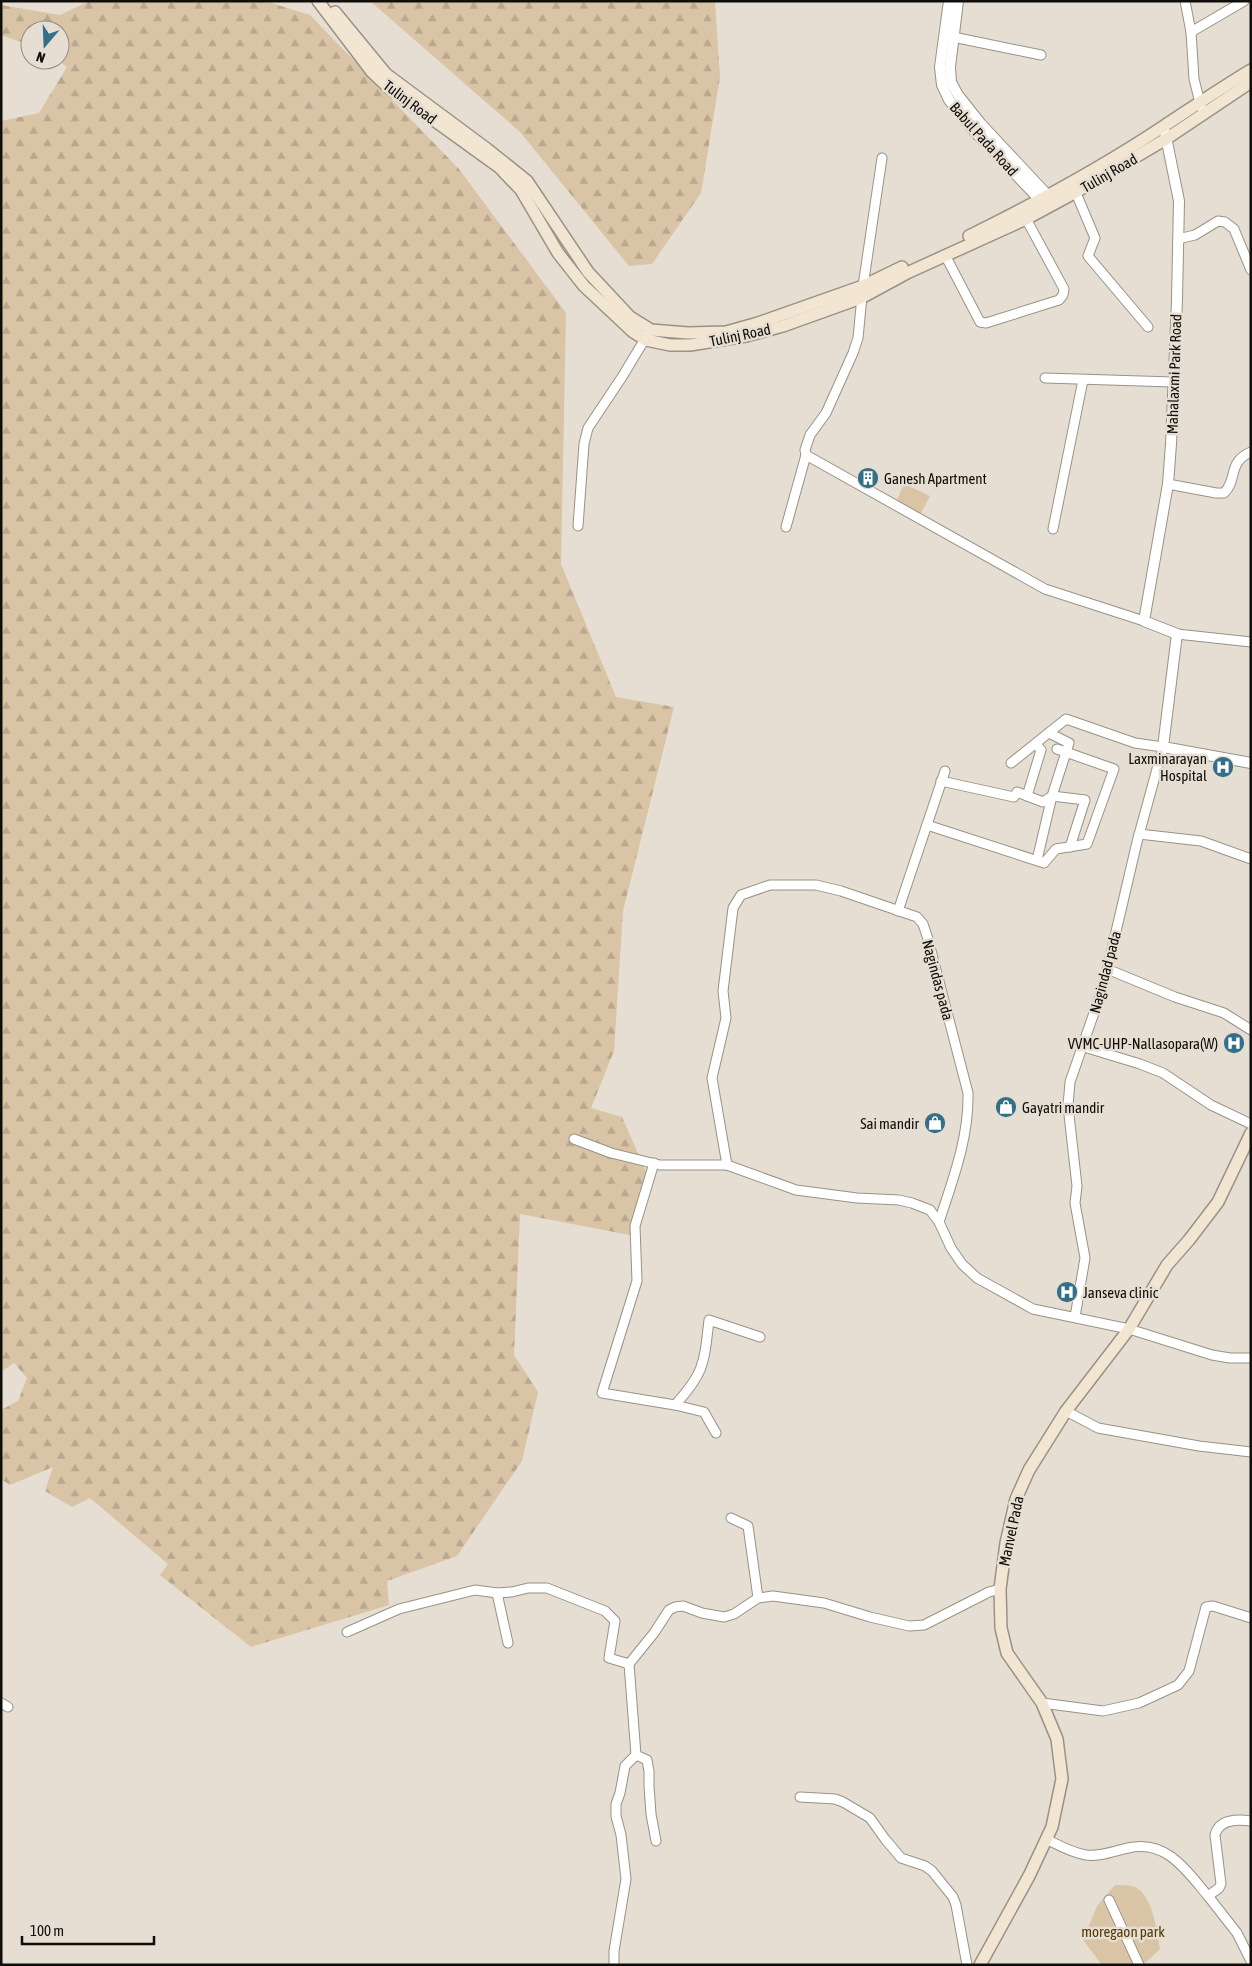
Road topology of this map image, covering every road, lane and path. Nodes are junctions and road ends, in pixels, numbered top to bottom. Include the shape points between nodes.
1 (318, 1) edge
2 (325, 1) edge
3 (949, 1) edge
4 (958, 1) edge
5 (1185, 1) edge
6 (1244, 1) edge
7 (1191, 32) junction
8 (953, 37) junction
9 (1040, 55) dead end
10 (1251, 70) edge
11 (1251, 82) edge
12 (1199, 101) junction
13 (1204, 114) junction
14 (1164, 126) junction
15 (1166, 139) junction
16 (882, 158) dead end
17 (1073, 187) junction
18 (1047, 201) junction
19 (1023, 215) junction
20 (1178, 239) junction
21 (945, 255) junction
22 (1251, 270) edge
23 (862, 292) junction
24 (1148, 327) dead end
25 (648, 335) junction
26 (1046, 378) dead end
27 (1083, 380) junction
28 (1173, 382) junction
29 (1251, 452) edge
30 (806, 455) junction
31 (1168, 484) junction
32 (578, 526) dead end
33 (786, 527) dead end
34 (1053, 529) dead end
35 (1144, 622) junction
36 (1177, 634) junction
37 (1251, 642) edge
38 (1049, 733) junction
39 (1036, 744) junction
40 (1163, 746) junction
41 (1061, 751) junction
42 (1011, 763) dead end
43 (1251, 763) edge
44 (944, 771) dead end
45 (941, 781) junction
46 (1027, 796) junction
47 (1052, 796) junction
48 (927, 825) junction
49 (1139, 834) junction
50 (1070, 847) junction
51 (1251, 859) edge
52 (1037, 860) junction
53 (898, 911) junction
54 (1107, 969) junction
55 (1251, 1030) edge
56 (1084, 1047) junction
57 (1251, 1124) edge
58 (1251, 1133) edge
59 (574, 1139) dead end
60 (654, 1163) junction
61 (727, 1166) junction
62 (939, 1222) junction
63 (1075, 1318) junction
64 (1129, 1329) junction
65 (760, 1337) dead end
66 (1251, 1358) edge
67 (675, 1405) junction
68 (1066, 1411) junction
69 (716, 1433) dead end
70 (1251, 1452) edge
71 (731, 1518) dead end
72 (1000, 1589) junction
73 (496, 1593) junction
74 (758, 1598) junction
75 (1251, 1618) edge
76 (347, 1632) dead end
77 (508, 1644) dead end
78 (629, 1664) junction
79 (1042, 1703) junction
80 (636, 1755) junction
81 (800, 1797) dead end
82 (1251, 1821) edge
83 (1046, 1839) junction
84 (656, 1841) dead end
85 (1208, 1896) junction
86 (1109, 1900) dead end
87 (1249, 1952) edge
88 (1251, 1962) edge
89 (614, 1965) edge
90 (967, 1965) edge
91 (980, 1965) edge
92 (1139, 1965) edge

1 - 25 main road, Tulinj Road via 372,72 388,87 499,167 521,190 558,253 584,286 632,331
2 - 25 main road, Tulinj Road via 386,74 527,181 588,272
3 - 18 street, Babul Pada Road via 940,67 942,85 949,100 973,130
4 - 8 street, Babul Pada Road
5 - 7 street
6 - 7 street
7 - 12 street
8 - 9 street
8 - 18 street, Babul Pada Road via 951,82 958,95
10 - 12 main road, Tulinj Road
11 - 13 main road, Tulinj Road
12 - 13 street
12 - 14 main road, Tulinj Road
13 - 15 main road, Tulinj Road
14 - 15 street, Mahalaxmi Park Road
14 - 17 main road, Tulinj Road
15 - 17 main road, Tulinj Road
15 - 20 street, Mahalaxmi Park Road via 1179,201
16 - 23 street
17 - 18 main road, Tulinj Road
17 - 24 street via 1095,238 1088,256
18 - 19 main road, Tulinj Road
19 - 21 main road, Tulinj Road
19 - 21 street via 1064,289 1059,300 986,323 980,322
19 - 23 main road, Tulinj Road
20 - 22 street via 1195,235 1218,221 1225,222 1234,229
20 - 28 street, Mahalaxmi Park Road
21 - 23 main road, Tulinj Road
23 - 25 main road, Tulinj Road via 726,332
23 - 30 street via 855,346 826,413 810,435
25 - 32 street via 588,428
26 - 27 street
27 - 28 street
27 - 34 street
28 - 31 street, Mahalaxmi Park Road
29 - 31 street via 1236,464 1224,493
30 - 33 street
30 - 35 street via 1045,589
31 - 35 street, Mahalaxmi Park Road
35 - 36 street
36 - 37 street
36 - 40 street
38 - 39 street
38 - 40 street via 1066,719 1134,742
38 - 41 street via 1069,743
39 - 42 street
39 - 46 street via 1041,750
40 - 43 street
40 - 49 street, Nagindad pada
41 - 47 street
41 - 50 street via 1114,769 1087,844
44 - 45 street
45 - 46 street via 1014,797 1017,792
45 - 48 street
46 - 47 street via 1043,802
47 - 50 street via 1085,800
47 - 52 street
48 - 52 street
48 - 53 street
49 - 51 street via 1202,841
49 - 54 street, Nagindad pada
50 - 52 street via 1056,849 1044,863
53 - 61 street, Nagindas pada via 816,885 770,885 741,895 734,908 723,991 726,1018 712,1078
53 - 62 street, Nagindas pada via 917,916 923,924 968,1093 964,1142
54 - 55 street via 1224,1014
54 - 56 street, Nagindad pada
56 - 57 street via 1163,1073 1211,1105
56 - 63 street, Nagindad pada via 1070,1082 1068,1106 1077,1186 1075,1203 1085,1258
58 - 64 main road, Manvel Pada via 1218,1202 1167,1265
59 - 60 street via 611,1153
60 - 61 street
60 - 67 street via 635,1226 637,1281 602,1393
61 - 62 street via 796,1190 912,1203 930,1210
62 - 63 street via 951,1248 976,1278 1033,1309
63 - 64 street
64 - 66 street via 1212,1355
64 - 68 main road, Manvel Pada
65 - 67 street via 708,1320 704,1365 693,1386
67 - 69 street via 704,1412
68 - 70 street via 1098,1428
68 - 72 main road, Manvel Pada via 1021,1484 1006,1542
71 - 74 street via 748,1526
72 - 74 street via 916,1626 824,1603 773,1596
72 - 79 main road, Manvel Pada via 1000,1628 1005,1648 1014,1666
73 - 76 street via 475,1590 444,1596 399,1609
73 - 77 street
73 - 78 street via 548,1588 605,1611 615,1621 609,1658
74 - 78 street via 724,1618 684,1606 674,1607
75 - 79 street via 1213,1606 1206,1607 1188,1671 1178,1685 1145,1700 1103,1711
78 - 80 street
79 - 83 main road, Manvel Pada via 1057,1739 1062,1779 1052,1828
80 - 84 street via 647,1760
80 - 89 street via 625,1766 616,1804 626,1879
81 - 90 street via 843,1802 870,1818 902,1858 932,1871 956,1905
82 - 85 street via 1227,1822 1217,1828 1221,1884
83 - 85 street via 1086,1855 1136,1846 1157,1849 1178,1860
83 - 91 main road, Manvel Pada
85 - 87 street
86 - 92 street
87 - 88 street

